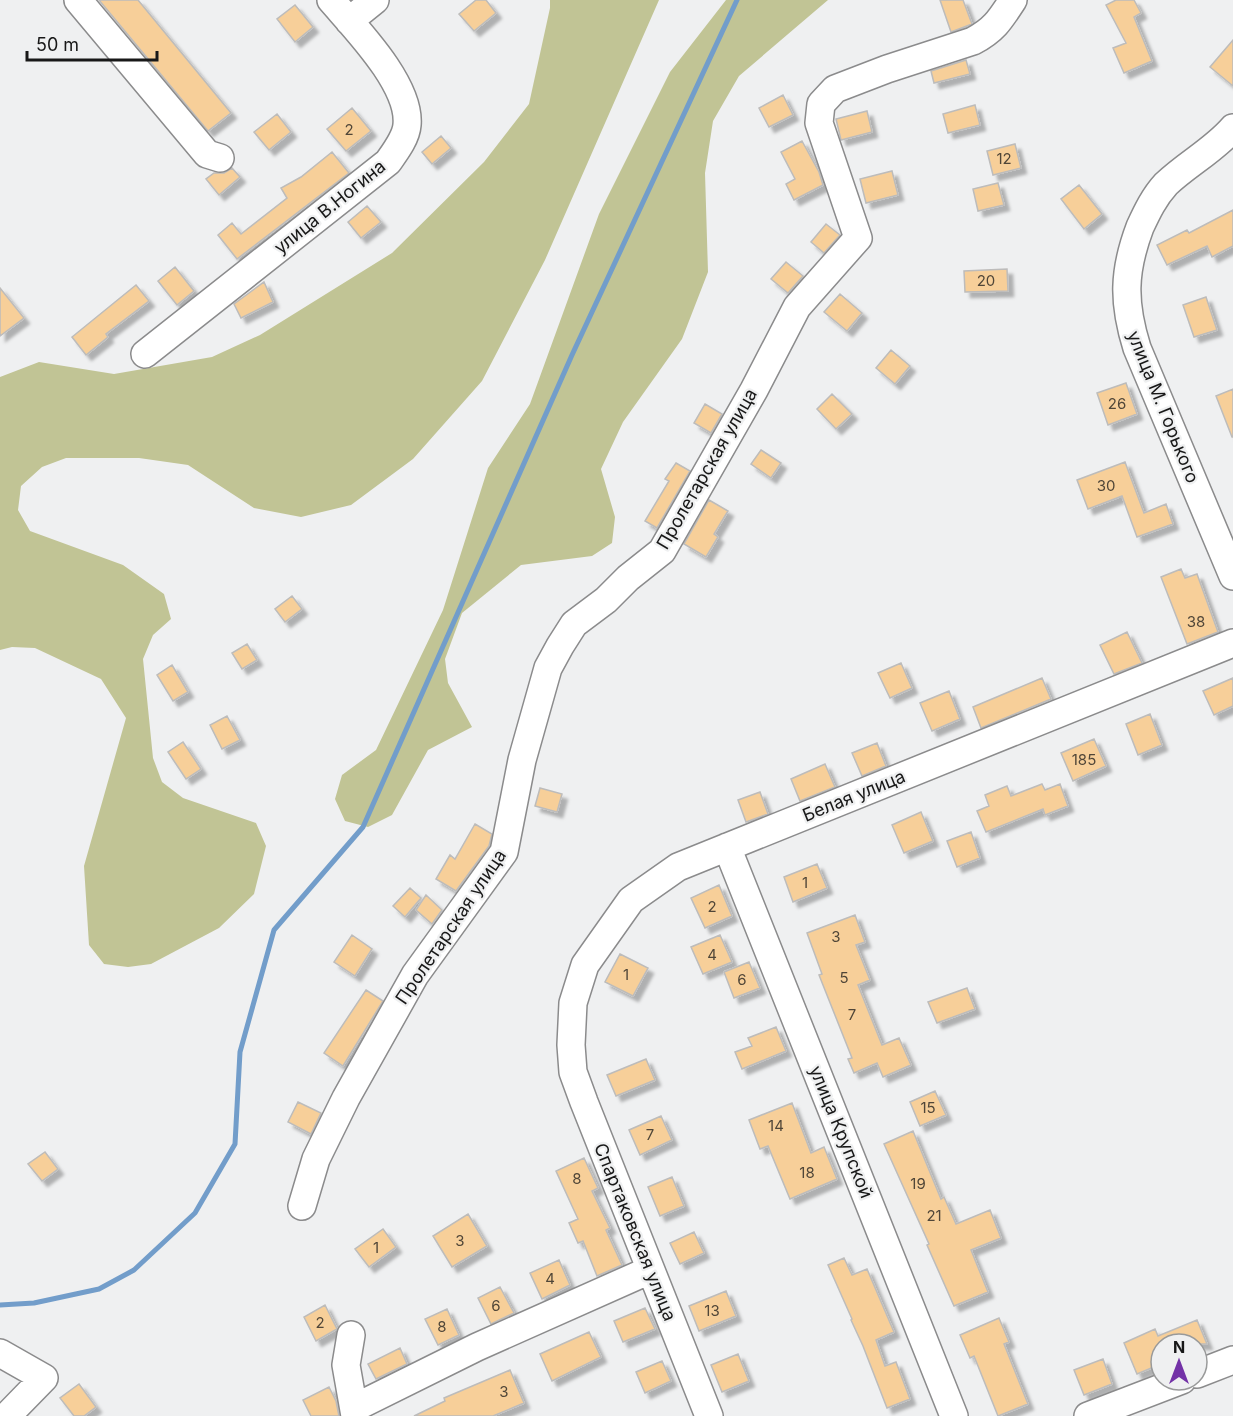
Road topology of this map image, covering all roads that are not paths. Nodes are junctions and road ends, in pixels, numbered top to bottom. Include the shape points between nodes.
1 (78, 0) edge
2 (331, 0) edge
3 (375, 0) edge
4 (1013, 0) edge
5 (349, 21) junction
6 (1233, 128) edge
7 (220, 158) dead end
8 (145, 354) dead end
9 (1233, 576) edge
10 (1233, 643) edge
11 (727, 847) junction
12 (571, 1045) joint
13 (302, 1206) dead end
14 (650, 1270) junction
15 (351, 1335) dead end
16 (0, 1353) edge
17 (1233, 1360) edge
18 (1209, 1369) edge
19 (1151, 1392) edge
20 (354, 1412) edge
21 (7, 1416) edge
22 (709, 1416) edge
23 (954, 1416) edge
24 (1088, 1416) edge

1 - 7 street via 207,154
2 - 5 street, улица В.Ногина
3 - 5 street
4 - 13 street, Пролетарская улица via 998,25 985,35 835,89 821,104 819,123 858,238 797,307 662,551 574,624 560,646 548,668 522,760 504,852 409,985 316,1159
5 - 8 street, улица В.Ногина via 373,49 404,100 407,126 399,146 388,162
6 - 9 street, улица М. Горького via 1165,186 1148,210 1127,269 1129,321 1137,348
10 - 11 street, Белая улица
11 - 12 street, Белая улица via 678,867 631,900 585,964 573,1004
11 - 23 street, улица Крупской
12 - 14 street, Спартаковская улица via 573,1072
14 - 20 street via 477,1347
14 - 22 street, Спартаковская улица
15 - 20 street via 346,1365
16 - 21 street via 44,1378
17 - 18 street
19 - 24 street

